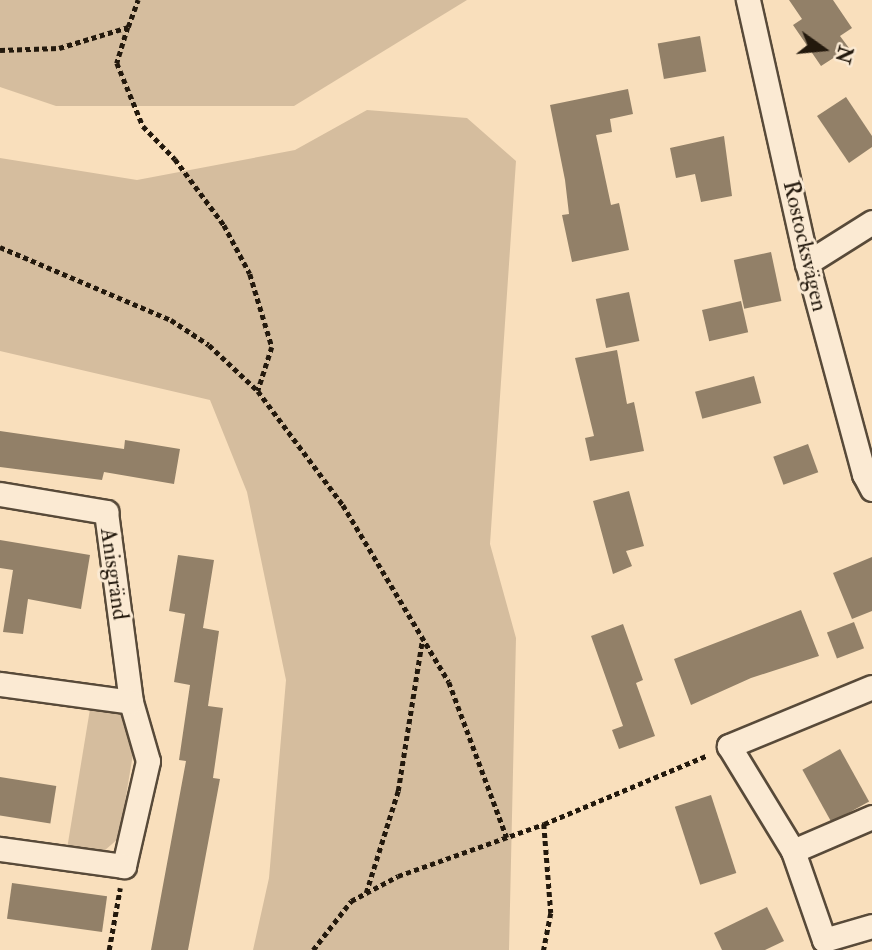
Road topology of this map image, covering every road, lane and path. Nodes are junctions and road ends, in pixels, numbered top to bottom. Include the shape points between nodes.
1 (138, 0) edge
2 (748, 0) edge
3 (128, 27) junction
4 (0, 50) edge
5 (872, 222) edge
6 (0, 247) edge
7 (807, 263) junction
8 (258, 391) junction
9 (872, 489) edge
10 (0, 494) edge
11 (422, 640) junction
12 (0, 684) edge
13 (872, 687) edge
14 (131, 702) junction
15 (729, 746) junction
16 (872, 817) edge
17 (544, 824) junction
18 (507, 838) junction
19 (0, 849) edge
20 (793, 850) junction
21 (124, 866) junction
22 (366, 893) junction
23 (872, 926) edge
24 (826, 945) edge
25 (109, 950) edge
26 (313, 950) edge
27 (544, 950) edge

1 - 3 path
2 - 7 street, Rostocksvägen
3 - 4 path via 59,48
3 - 8 path via 117,63 143,126 175,159 224,226 250,274 272,347
5 - 7 street
6 - 8 path via 171,320 209,345
7 - 9 street, Rostocksvägen via 864,474
8 - 11 path via 343,505 403,600
10 - 14 street, Anisgränd via 106,512
11 - 18 path via 449,682
11 - 22 path via 398,791
12 - 14 street
13 - 15 street
14 - 21 street, Anisgränd via 148,761
15 - 17 path
15 - 20 street
16 - 20 street
17 - 18 path
17 - 27 path via 551,913
18 - 22 path via 398,876
19 - 21 street
20 - 24 street
21 - 25 path
22 - 26 path via 351,901
23 - 24 street

